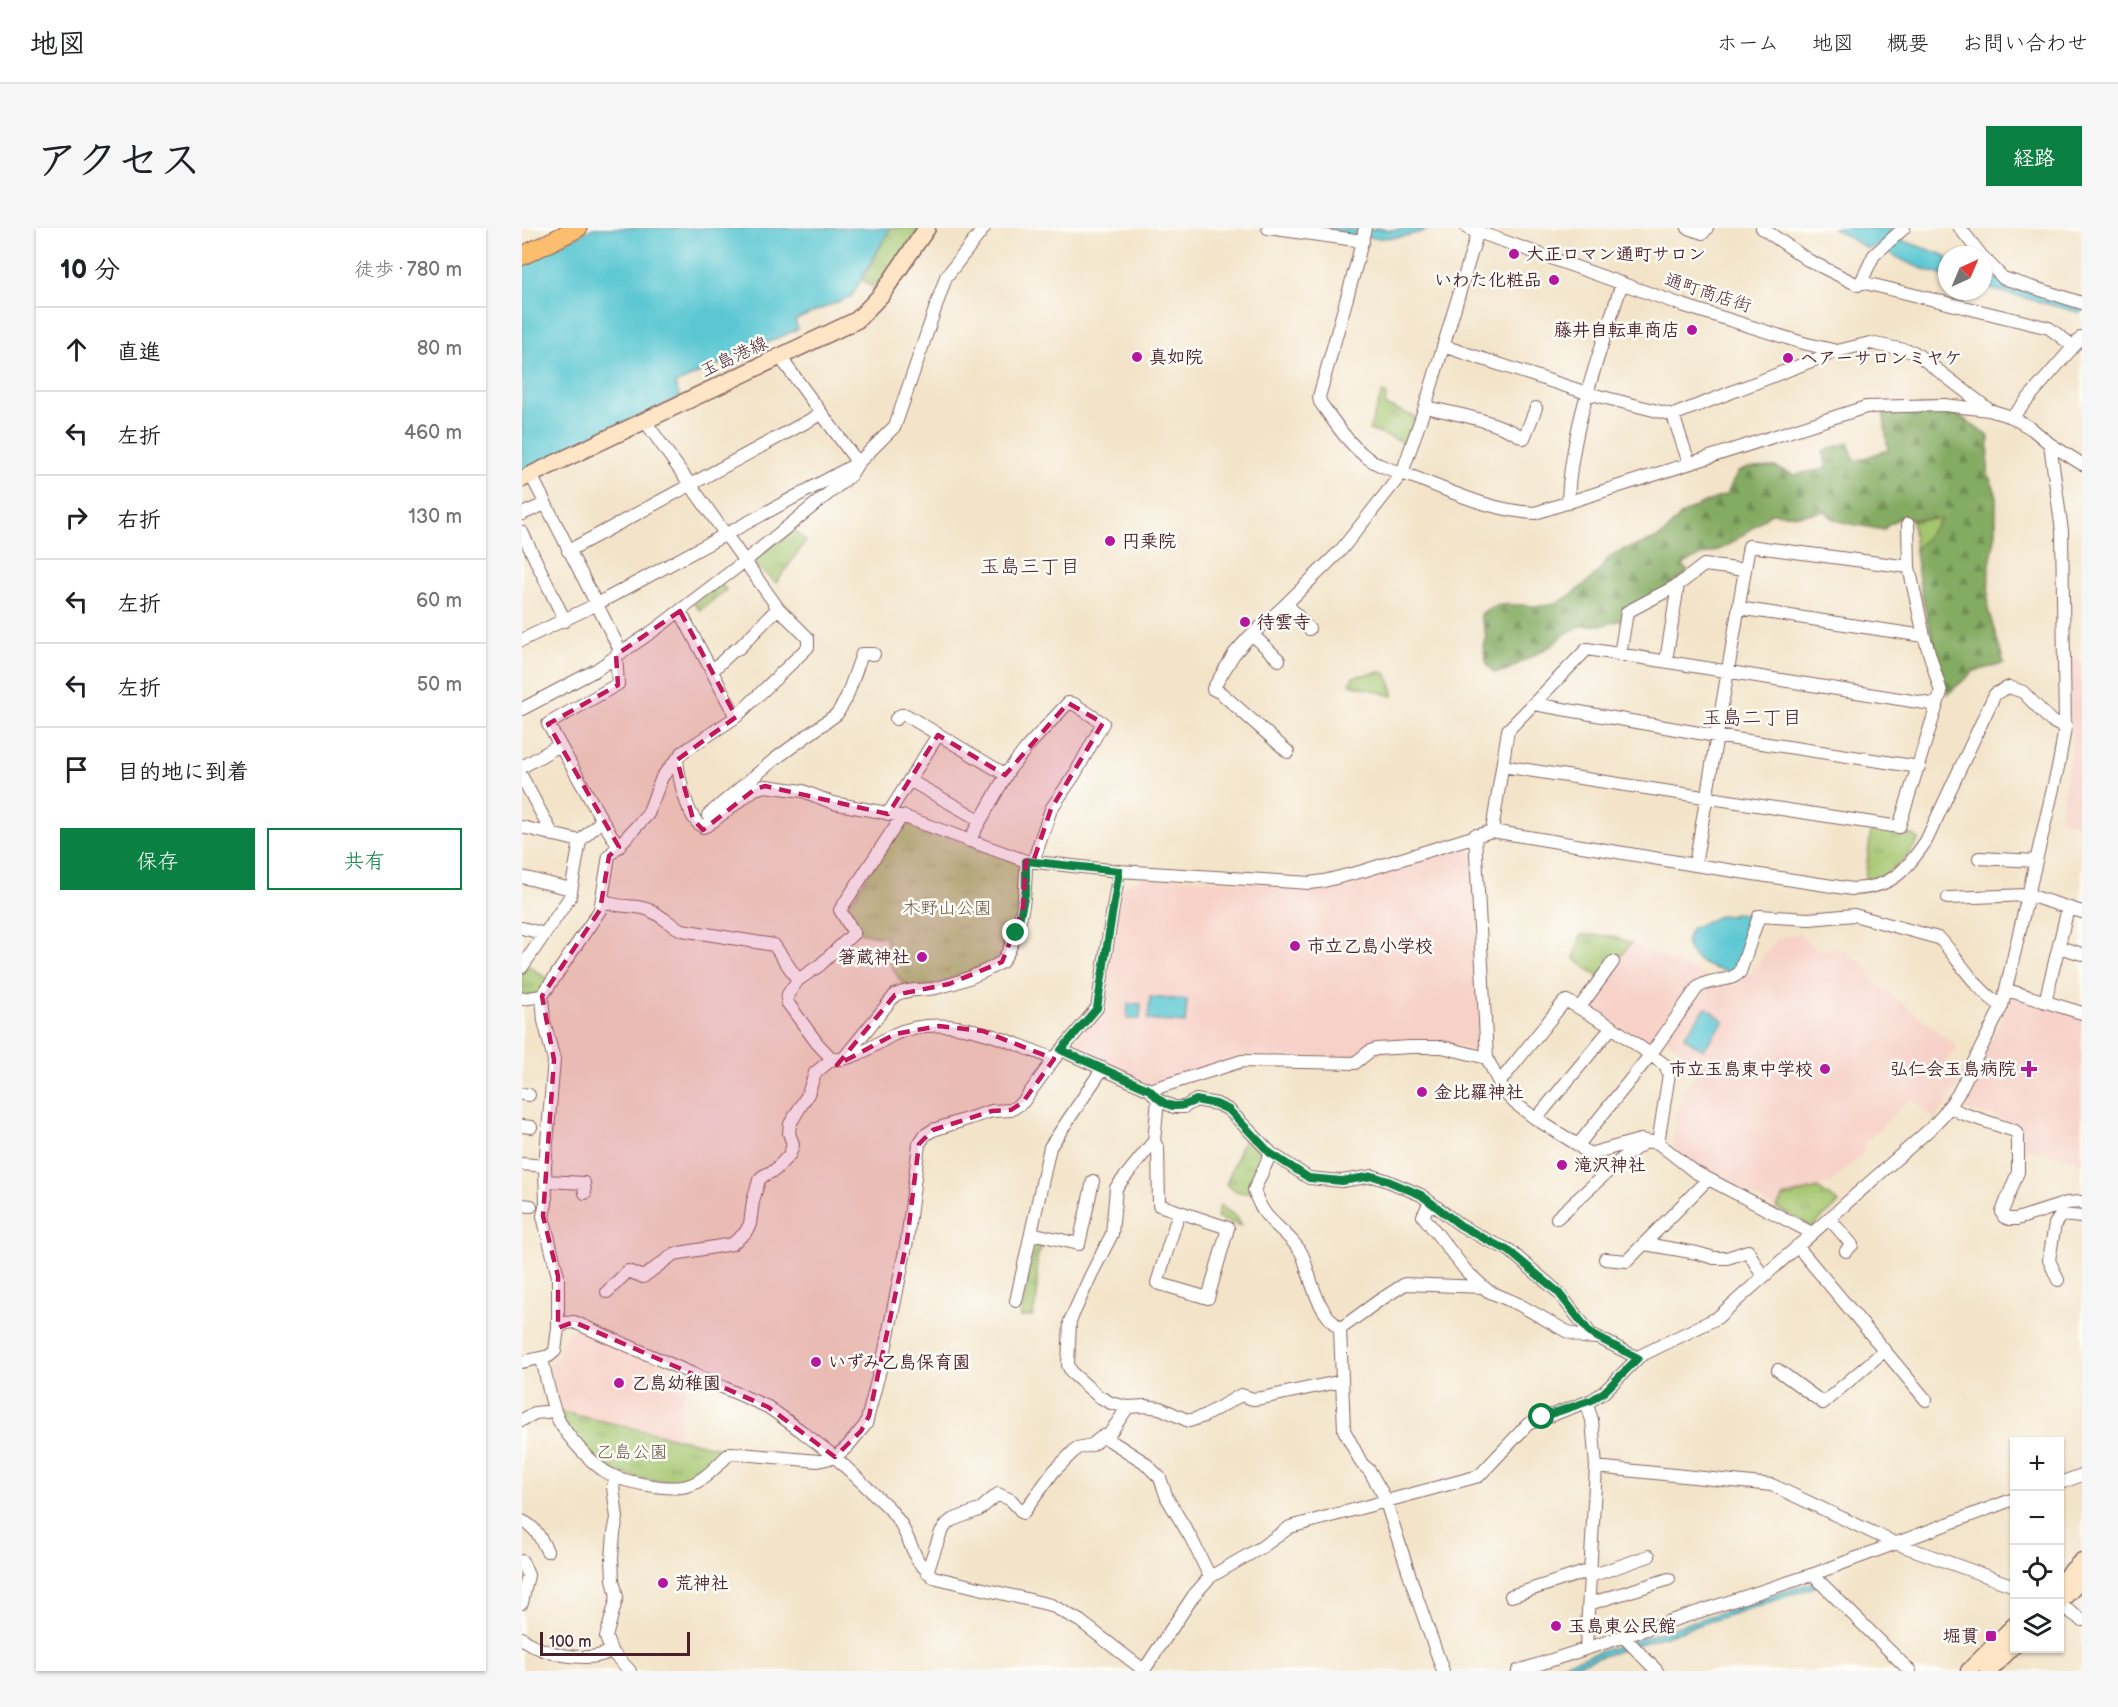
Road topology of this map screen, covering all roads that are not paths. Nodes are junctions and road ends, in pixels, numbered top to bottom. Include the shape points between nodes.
1 (578, 228) edge
2 (927, 228) edge
3 (984, 228) edge
4 (1268, 228) edge
5 (1688, 228) edge
6 (1707, 228) edge
7 (1762, 228) edge
8 (1960, 228) edge
9 (1473, 230) edge
10 (1902, 230) edge
11 (1364, 233) edge
12 (1974, 246) edge
13 (522, 256) edge
14 (1992, 266) edge
15 (1622, 283) junction
16 (1858, 285) dead end
17 (2082, 303) edge
18 (2078, 341) edge
19 (1443, 346) junction
20 (1837, 351) junction
21 (780, 357) junction
22 (1587, 393) junction
23 (1425, 407) junction
24 (1536, 408) dead end
25 (1989, 410) junction
26 (821, 414) junction
27 (1673, 415) junction
28 (2012, 417) junction
29 (645, 421) junction
30 (2050, 444) junction
31 (858, 463) junction
32 (1689, 463) junction
33 (2082, 464) edge
34 (1402, 473) junction
35 (526, 477) edge
36 (689, 484) junction
37 (1568, 503) junction
38 (545, 504) junction
39 (522, 514) edge
40 (1908, 524) dead end
41 (522, 532) edge
42 (726, 535) junction
43 (568, 551) junction
44 (745, 561) junction
45 (1909, 567) junction
46 (1745, 570) junction
47 (1678, 585) junction
48 (1287, 604) junction
49 (595, 605) junction
50 (778, 608) junction
51 (1738, 608) junction
52 (680, 611) junction
53 (565, 621) junction
54 (1309, 629) dead end
55 (1252, 634) junction
56 (1924, 636) junction
57 (522, 640) edge
58 (618, 654) junction
59 (874, 654) dead end
60 (1620, 655) junction
61 (1279, 660) dead end
62 (1666, 662) junction
63 (712, 671) junction
64 (1728, 671) junction
65 (1534, 704) junction
66 (1937, 705) junction
67 (522, 709) edge
68 (736, 717) junction
69 (896, 719) dead end
70 (2065, 728) junction
71 (938, 735) junction
72 (1716, 736) junction
73 (560, 745) junction
74 (1288, 752) dead end
75 (676, 760) junction
76 (1502, 766) junction
77 (522, 767) edge
78 (1919, 767) junction
79 (1006, 776) junction
80 (522, 777) edge
81 (909, 780) junction
82 (1707, 798) junction
83 (888, 814) junction
84 (902, 816) junction
85 (602, 820) junction
86 (980, 820) junction
87 (698, 824) junction
88 (522, 827) edge
89 (1492, 831) junction
90 (553, 835) junction
91 (1475, 835) junction
92 (580, 841) junction
93 (969, 841) junction
94 (619, 847) junction
95 (1979, 858) dead end
96 (1030, 861) junction
97 (2036, 861) junction
98 (1695, 866) junction
99 (1119, 871) junction
100 (522, 877) edge
101 (571, 889) junction
102 (2028, 895) junction
103 (1948, 898) dead end
104 (603, 899) junction
105 (2068, 908) junction
106 (2082, 912) edge
107 (522, 928) edge
108 (545, 934) junction
109 (2059, 947) junction
110 (2082, 954) edge
111 (1613, 962) dead end
112 (522, 967) edge
113 (798, 980) junction
114 (2007, 990) junction
115 (542, 996) junction
116 (522, 999) edge
117 (2045, 1002) junction
118 (1580, 1006) junction
119 (2002, 1006) junction
120 (2082, 1013) edge
121 (1612, 1027) junction
122 (1058, 1054) junction
123 (1651, 1054) junction
124 (1487, 1058) junction
125 (838, 1059) junction
126 (1103, 1068) junction
127 (1499, 1083) junction
128 (1154, 1095) junction
129 (1949, 1106) junction
130 (1536, 1119) junction
131 (1154, 1141) junction
132 (1652, 1142) junction
133 (1578, 1145) junction
134 (1270, 1153) junction
135 (522, 1164) edge
136 (545, 1166) junction
137 (1708, 1179) junction
138 (546, 1181) junction
139 (1093, 1181) dead end
140 (585, 1193) dead end
141 (1430, 1202) junction
142 (2082, 1202) edge
143 (1179, 1212) junction
144 (2082, 1217) edge
145 (1557, 1218) dead end
146 (1829, 1218) junction
147 (1031, 1233) junction
148 (1812, 1233) junction
149 (1645, 1244) junction
150 (1797, 1246) junction
151 (1846, 1251) dead end
152 (1605, 1259) dead end
153 (1764, 1277) junction
154 (2058, 1280) dead end
155 (1484, 1287) junction
156 (606, 1292) dead end
157 (1016, 1301) dead end
158 (558, 1328) junction
159 (1340, 1329) junction
160 (1604, 1340) junction
161 (1884, 1351) junction
162 (1638, 1358) junction
163 (542, 1359) junction
164 (522, 1362) edge
165 (1778, 1370) dead end
166 (1342, 1380) junction
167 (1926, 1400) dead end
168 (1586, 1402) junction
169 (1128, 1407) junction
170 (555, 1411) junction
171 (522, 1420) edge
172 (1106, 1439) junction
173 (835, 1457) junction
174 (1596, 1467) junction
175 (2082, 1475) edge
176 (616, 1477) junction
177 (2064, 1482) edge
178 (2010, 1500) edge
179 (1385, 1502) junction
180 (522, 1521) edge
181 (1895, 1543) junction
182 (547, 1551) dead end
183 (1649, 1556) dead end
184 (522, 1561) edge
185 (2082, 1561) edge
186 (927, 1572) junction
187 (1591, 1573) junction
188 (1814, 1574) junction
189 (1210, 1577) junction
190 (1669, 1579) dead end
191 (2064, 1579) edge
192 (2082, 1579) edge
193 (2010, 1585) edge
194 (1511, 1596) dead end
195 (2064, 1599) edge
196 (522, 1603) edge
197 (1589, 1604) junction
198 (2064, 1606) edge
199 (2082, 1620) edge
200 (2010, 1630) edge
201 (1623, 1636) junction
202 (522, 1638) edge
203 (1586, 1648) junction
204 (2010, 1649) edge
205 (611, 1651) junction
206 (1145, 1670) edge
207 (630, 1671) edge
208 (1443, 1671) edge
209 (1518, 1671) edge
210 (1657, 1671) edge
211 (1910, 1671) edge
212 (1969, 1671) edge
213 (1989, 1671) edge

1 - 13 main road
2 - 21 main road, 玉島港線 via 881,295 857,320
3 - 31 street via 946,277 895,426
4 - 11 street
5 - 6 street via 1703,233
7 - 16 street via 1808,260
8 - 12 street
9 - 15 street, 通町商店街
9 - 19 street
10 - 18 street via 1874,255 1861,282 2049,328
11 - 34 street via 1319,397 1366,457
14 - 17 street via 2003,278
15 - 20 street, 通町商店街
15 - 22 street
18 - 28 street
19 - 22 street
19 - 23 street
20 - 25 street via 1870,343 1914,352
20 - 27 street
21 - 26 street
21 - 29 main road, 玉島港線
22 - 27 street
22 - 37 street via 1572,454
23 - 24 street via 1469,416 1524,438
23 - 34 street
25 - 28 street
25 - 32 street via 1944,405 1866,407
26 - 31 street
26 - 36 street
27 - 32 street
28 - 30 street
29 - 35 main road, 玉島港線
29 - 36 street
30 - 33 street
30 - 70 street via 2062,531
31 - 42 street
31 - 44 street via 840,485
32 - 37 street
34 - 37 street via 1485,504 1523,512 1535,513
34 - 48 street via 1341,550
35 - 38 street
36 - 42 street
36 - 43 street
38 - 39 street
38 - 43 street
40 - 45 street
41 - 53 street
42 - 44 street
42 - 49 street
43 - 49 street
44 - 50 street
44 - 52 street
45 - 46 street via 1749,546
45 - 56 street
46 - 47 street via 1704,565
46 - 51 street
47 - 60 street via 1627,612
47 - 62 street
48 - 54 street
48 - 55 street
49 - 53 street
49 - 58 street
50 - 63 street
50 - 68 street via 808,638 808,647
51 - 56 street
51 - 64 street
52 - 58 street
52 - 63 street
53 - 57 street
55 - 61 street
55 - 74 street via 1233,654 1213,689
56 - 66 street via 1941,692
58 - 67 street
58 - 73 street via 618,684 549,724
59 - 87 street via 862,654 837,714 775,759
60 - 62 street
60 - 65 street via 1587,649
62 - 64 street
63 - 68 street
64 - 66 street
64 - 72 street
65 - 72 street
65 - 76 street via 1508,730
66 - 78 street
68 - 75 street
69 - 71 street via 906,715
70 - 97 street
70 - 98 street via 2050,721 2023,692 2009,687 1995,694 1926,842 1903,872 1878,886 1852,889
71 - 79 street
71 - 81 street
72 - 78 street
72 - 82 street
73 - 77 street
73 - 85 street
75 - 87 street via 693,819
75 - 94 street via 662,777 648,814
76 - 82 street
76 - 89 street
78 - 82 street via 1899,827
79 - 86 street
79 - 96 street via 1068,703 1103,723 1076,774 1051,809
80 - 90 street
81 - 83 street
81 - 86 street
82 - 98 street
83 - 84 street
83 - 87 street via 833,803 803,791 765,786 755,789 708,825
84 - 93 street
84 - 113 street via 840,910 854,933
85 - 92 street
85 - 94 street
86 - 93 street
88 - 90 street
89 - 91 street
89 - 98 street
90 - 92 street
91 - 99 street via 1317,882
91 - 124 street
92 - 101 street
93 - 96 street
94 - 104 street via 609,856
95 - 97 street
96 - 99 street
96 - 125 street via 1023,909 1002,962 942,986 895,994
97 - 102 street
99 - 122 street via 1097,1008
100 - 101 street
101 - 108 street via 570,897
102 - 103 street
102 - 105 street
102 - 114 street
104 - 113 street via 610,905 648,909 682,930 774,945
104 - 115 street via 600,910
105 - 106 street
105 - 109 street
107 - 108 street
108 - 112 street
109 - 110 street
109 - 117 street
111 - 118 street
113 - 125 street via 787,1002 817,1044
114 - 117 street
114 - 119 street
115 - 116 street
115 - 136 street via 554,1060
117 - 120 street
118 - 121 street
118 - 127 street via 1564,1002
119 - 123 street via 1984,992 1938,938 1854,915 1809,919 1759,916 1740,972 1732,978 1701,985
119 - 129 street
121 - 123 street
121 - 130 street
122 - 125 street via 983,1031 939,1026 895,1034 861,1053
122 - 126 street
122 - 173 street via 1023,1102 1011,1110 992,1111 933,1130 919,1144 907,1241 869,1416 861,1431
123 - 132 street via 1665,1065 1669,1074
123 - 133 street
124 - 127 street
124 - 128 street via 1442,1047 1410,1047 1370,1051 1355,1063 1242,1061
125 - 156 street via 815,1073 790,1124 790,1155 759,1180 745,1233 732,1245 674,1254 643,1277 628,1271
126 - 128 street
126 - 147 street via 1050,1147
127 - 130 street via 1507,1095
128 - 131 street
128 - 134 street via 1174,1107 1184,1107 1196,1100 1229,1110
129 - 142 street via 2015,1131 2018,1136 2018,1172 2002,1212 2004,1217 2017,1219
129 - 146 street via 1930,1129
130 - 133 street
131 - 143 street via 1158,1149 1159,1205
131 - 169 street via 1116,1188 1112,1234 1070,1321 1068,1365 1072,1372 1098,1396
132 - 133 street via 1640,1140 1589,1154
132 - 137 street
132 - 145 street via 1625,1156
134 - 141 street via 1309,1178 1342,1181 1373,1176
134 - 159 street via 1254,1190 1259,1205 1299,1248 1319,1304
135 - 136 street
136 - 138 street
137 - 148 street
137 - 149 street
138 - 140 street via 584,1182
138 - 158 street via 543,1216 558,1276
139 - 147 street via 1079,1244
141 - 155 street via 1423,1216
141 - 160 street via 1460,1225 1516,1256 1558,1292 1591,1334
143 - 143 street via 1228,1228 1208,1298 1157,1282
144 - 154 street via 2061,1215 2055,1224 2049,1260
146 - 148 street
146 - 151 street via 1852,1245
147 - 157 street
148 - 150 street
149 - 152 street via 1627,1261
149 - 153 street via 1714,1258 1748,1251
150 - 153 street
150 - 161 street
153 - 162 street via 1717,1318
155 - 159 street via 1405,1284
155 - 160 street via 1566,1331
158 - 163 street via 555,1351
158 - 173 street via 574,1322 768,1407
159 - 166 street
160 - 162 street
161 - 165 street via 1823,1403
161 - 167 street
162 - 168 street via 1604,1392
163 - 164 street
163 - 170 street
166 - 169 street via 1262,1398 1241,1395 1189,1421 1160,1408
166 - 179 street via 1344,1430
168 - 174 street via 1592,1420
168 - 179 street via 1528,1424 1479,1476
169 - 172 street
170 - 171 street via 535,1413
170 - 176 street via 564,1430 604,1471
172 - 186 street via 1102,1436 1092,1445 1077,1448 1023,1513 1011,1500 998,1494 979,1510 952,1520 941,1532
172 - 189 street via 1144,1462 1160,1478
173 - 176 street via 818,1461 730,1453 700,1479 682,1487
173 - 186 street via 889,1508
174 - 181 street via 1772,1485
174 - 187 street
175 - 177 street
176 - 205 street via 613,1487 618,1518 612,1558 617,1597 606,1637
178 - 181 street
179 - 189 street via 1290,1527
179 - 208 street
180 - 182 street via 540,1537
181 - 188 street
181 - 193 street
183 - 187 street
184 - 196 street via 528,1575
185 - 191 main road
186 - 206 street via 933,1577 1051,1605 1080,1621
187 - 194 street
187 - 197 street
188 - 201 street
188 - 211 street
189 - 206 street
190 - 197 street
192 - 195 main road
197 - 203 street
198 - 199 street
200 - 212 main road
201 - 203 street
201 - 210 street
202 - 205 street via 531,1646 566,1655 603,1656
203 - 209 street
204 - 213 main road
205 - 207 street

